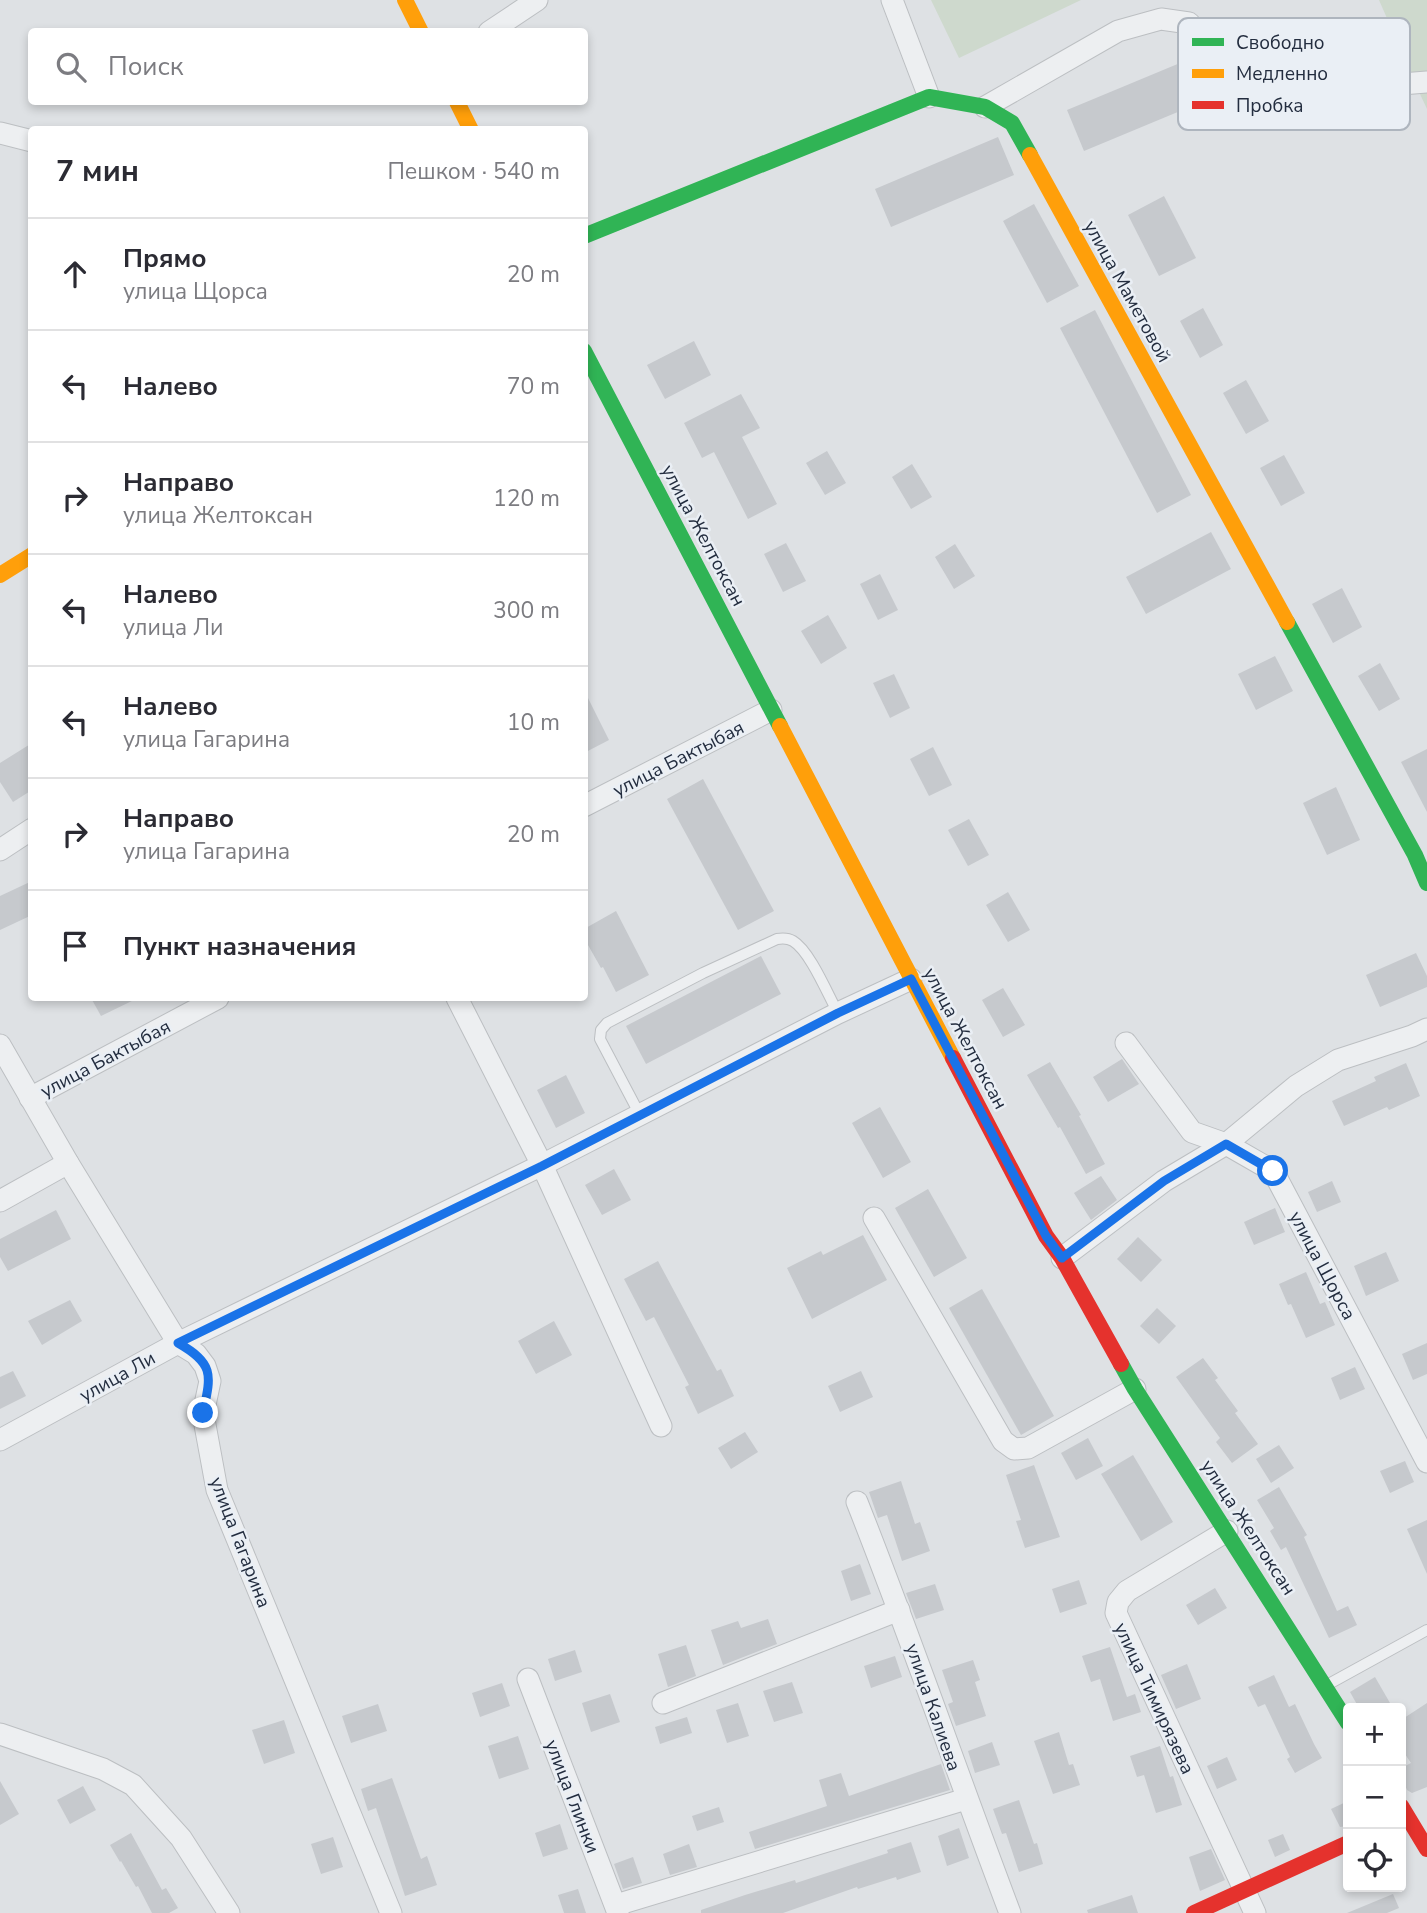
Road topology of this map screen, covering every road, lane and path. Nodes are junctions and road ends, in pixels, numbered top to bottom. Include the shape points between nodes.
1 (405, 0) edge
2 (537, 0) edge
3 (892, 0) edge
4 (1178, 21) edge
5 (419, 28) edge
6 (495, 28) edge
7 (929, 97) junction
8 (458, 105) edge
9 (985, 107) junction
10 (469, 126) edge
11 (0, 133) edge
12 (28, 140) edge
13 (588, 234) edge
14 (588, 359) edge
15 (28, 557) edge
16 (1, 572) edge
17 (771, 710) junction
18 (588, 804) edge
19 (28, 832) edge
20 (0, 849) edge
21 (1427, 883) edge
22 (911, 979) junction
23 (212, 1001) edge
24 (459, 1001) edge
25 (838, 1013) junction
26 (1427, 1029) edge
27 (1126, 1043) dead end
28 (0, 1045) edge
29 (30, 1098) junction
30 (640, 1115) junction
31 (1226, 1144) junction
32 (68, 1163) junction
33 (542, 1166) junction
34 (0, 1201) edge
35 (874, 1217) dead end
36 (1062, 1258) junction
37 (178, 1343) junction
38 (1135, 1389) junction
39 (661, 1426) dead end
40 (0, 1440) edge
41 (1427, 1462) edge
42 (857, 1502) dead end
43 (1227, 1531) junction
44 (900, 1609) junction
45 (1427, 1630) edge
46 (527, 1679) dead end
47 (1325, 1686) junction
48 (663, 1703) dead end
49 (1343, 1715) edge
50 (0, 1734) edge
51 (966, 1798) junction
52 (1406, 1818) edge
53 (1343, 1845) edge
54 (1427, 1849) edge
55 (1244, 1891) junction
56 (617, 1909) edge
57 (229, 1913) edge
58 (391, 1913) edge
59 (1010, 1913) edge
60 (1194, 1913) edge
61 (1255, 1913) edge

1 - 5 street
2 - 6 street
3 - 7 street
4 - 9 street via 1161,19 1118,31
7 - 9 street, улица Маметовой
7 - 13 street
8 - 10 street
9 - 21 street, улица Маметовой via 1012,123
11 - 12 street
14 - 17 street, улица Желтоксан
15 - 16 street
17 - 18 street, улица Бактыбая
17 - 22 street, улица Желтоксан
19 - 20 street
22 - 25 street, улица Ли
22 - 36 street, улица Желтоксан via 1046,1236
23 - 29 street, улица Бактыбая
24 - 33 street
25 - 30 street, улица Ли
25 - 30 lane via 804,950 786,938 703,973 601,1030 600,1039
26 - 31 street via 1338,1060 1296,1086
27 - 31 street, улица Щорса via 1192,1132
28 - 29 street, улица Гагарина
29 - 32 street, улица Гагарина
30 - 33 street, улица Ли
31 - 36 street via 1164,1181
31 - 41 street, улица Щорса via 1273,1171
32 - 34 street
32 - 37 street, улица Гагарина
33 - 37 street, улица Ли
33 - 39 street
35 - 38 street via 1003,1441 1014,1449 1028,1448
36 - 38 street, улица Желтоксан
37 - 40 street, улица Ли
37 - 58 street, улица Гагарина via 205,1366 209,1381 203,1413 217,1490
38 - 43 street, улица Желтоксан
42 - 44 street, улица Калиева
43 - 47 street, улица Желтоксан
43 - 55 street, улица Тимирязева via 1127,1591 1116,1613
44 - 48 street
44 - 51 street, улица Калиева
45 - 47 lane
46 - 56 street, улица Глинки
47 - 49 street, улица Желтоксан
50 - 57 street via 103,1769 133,1785 181,1839
51 - 56 street
51 - 59 street, улица Калиева
52 - 54 street
53 - 55 street
55 - 60 street
55 - 61 street, улица Тимирязева

